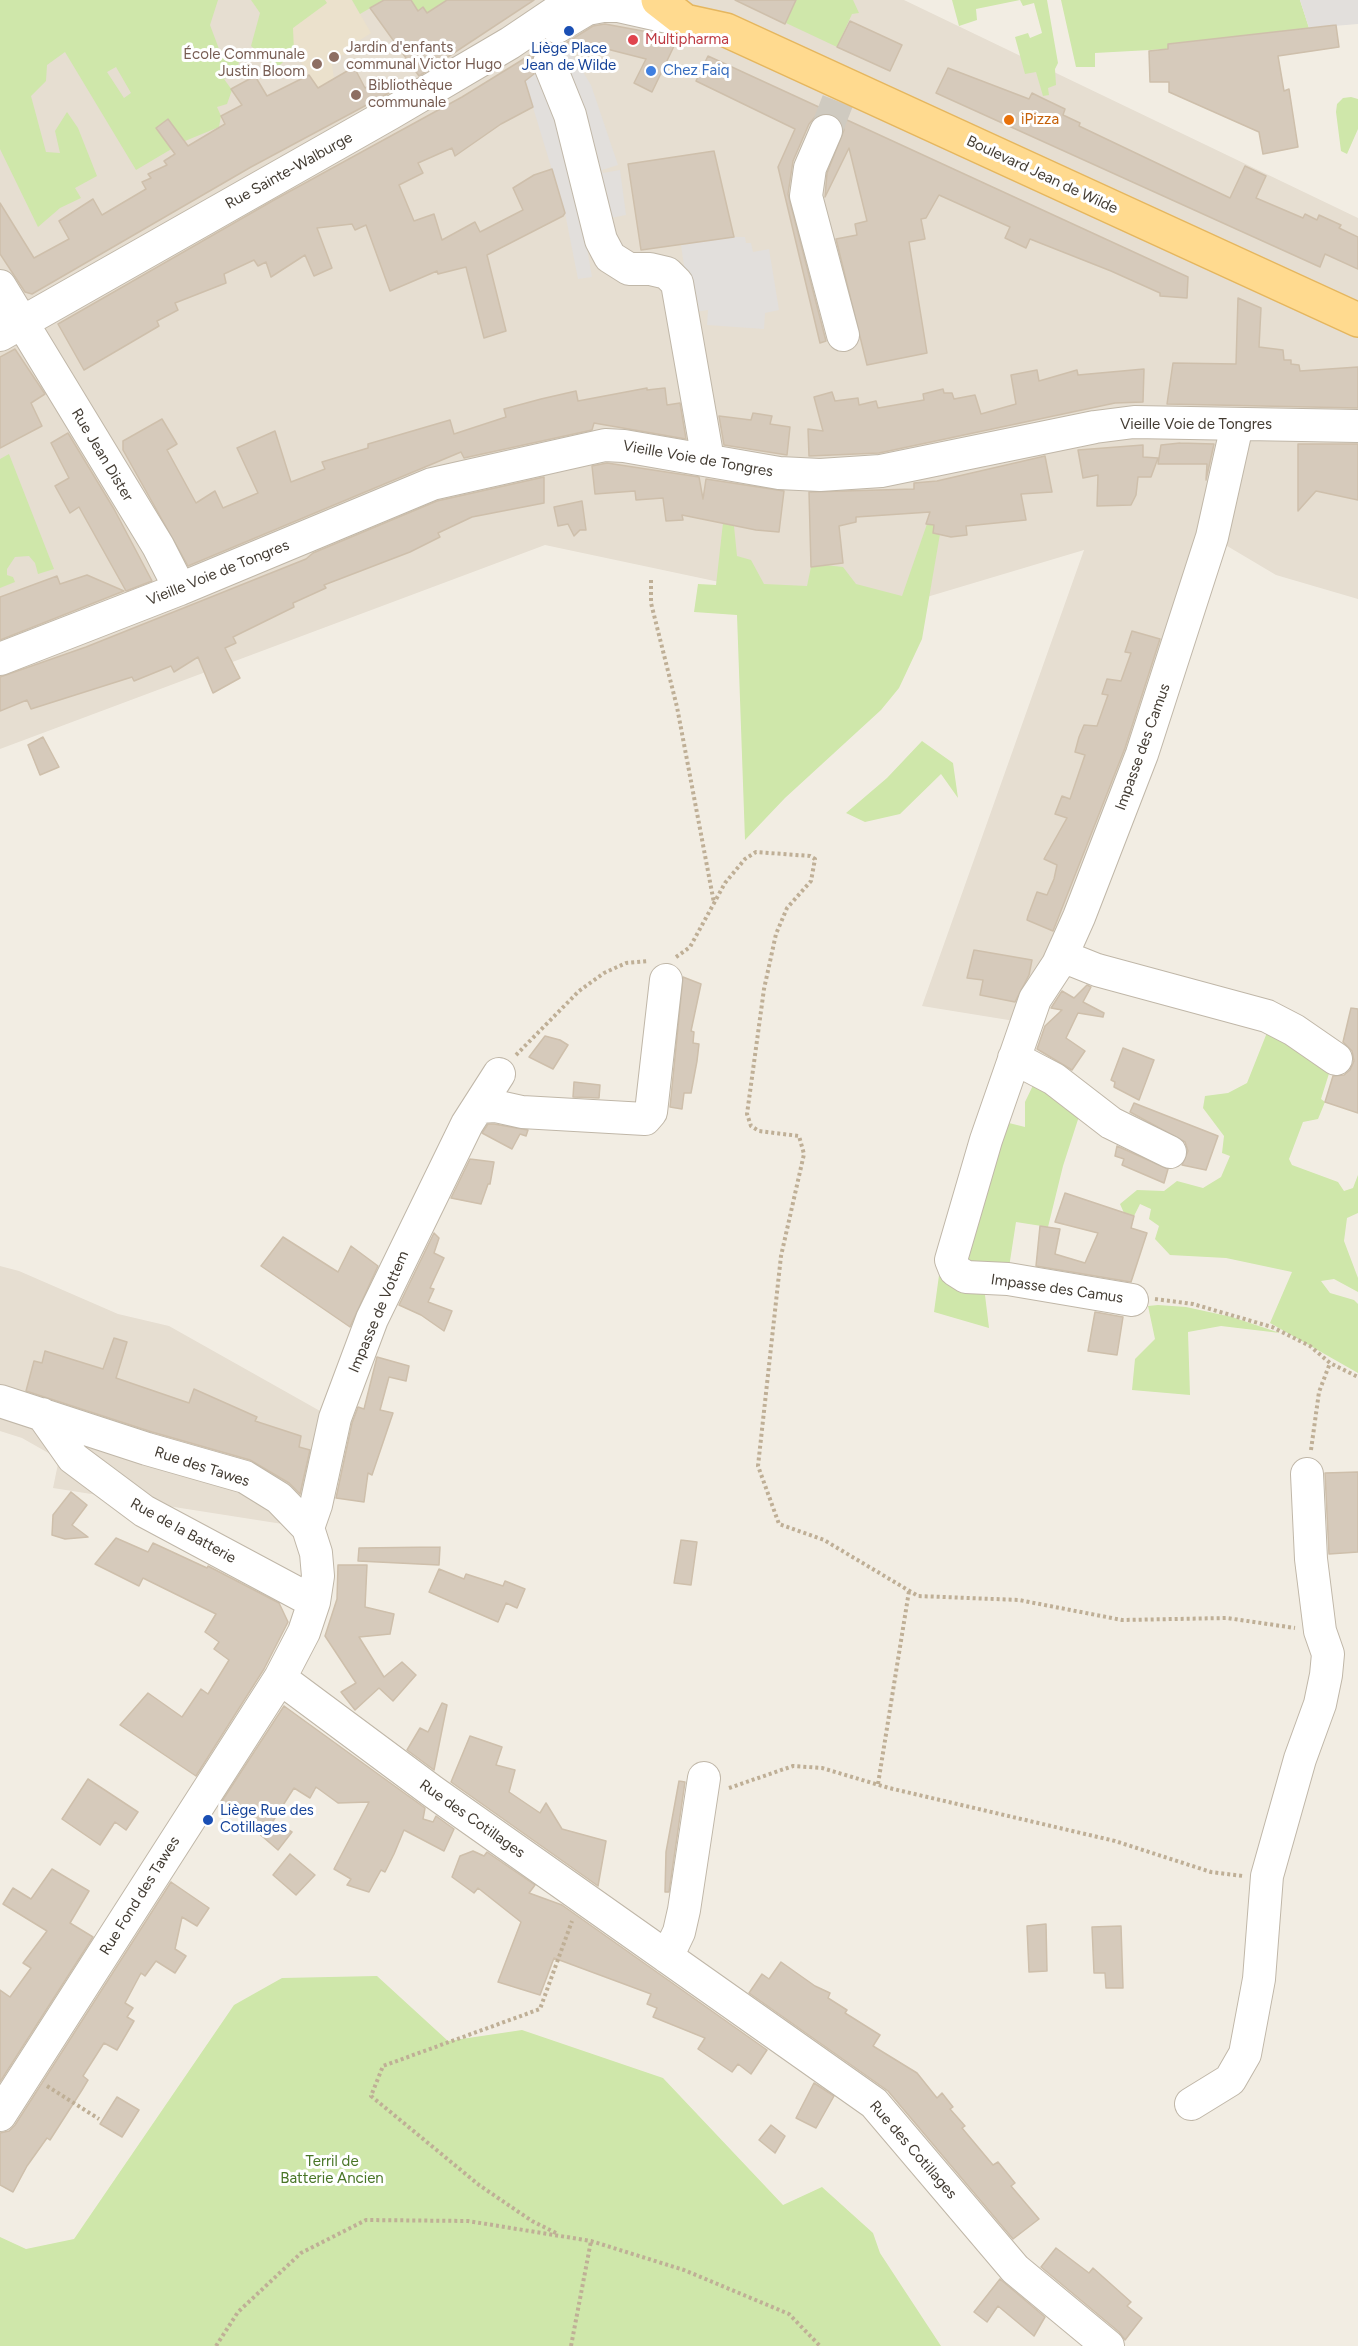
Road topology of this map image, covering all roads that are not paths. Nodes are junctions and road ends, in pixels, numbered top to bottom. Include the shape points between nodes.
1 (574, 0) edge
2 (657, 0) edge
3 (690, 10) edge
4 (510, 43) junction
5 (826, 131) tunnel mouth
6 (0, 285) edge
7 (1358, 320) edge
8 (11, 328) edge
9 (843, 335) dead end
10 (1237, 425) junction
11 (1358, 426) edge
12 (708, 460) junction
13 (180, 589) junction
14 (0, 659) edge
15 (1062, 956) junction
16 (662, 967) road end
17 (1014, 1058) junction
18 (1336, 1059) dead end
19 (500, 1074) road end
20 (479, 1107) junction
21 (1170, 1152) dead end
22 (1132, 1300) road end
23 (0, 1401) edge
24 (42, 1414) junction
25 (1307, 1474) road end
26 (308, 1528) junction
27 (314, 1602) junction
28 (280, 1678) junction
29 (702, 1788) road end
30 (667, 1957) junction
31 (1191, 2104) dead end
32 (0, 2115) edge
33 (1108, 2346) edge

1 - 4 street, Rue Sainte-Walburge
2 - 3 main road, Boulevard Jean de Wilde
3 - 4 street via 603,6 587,9 531,42
3 - 7 main road, Boulevard Jean de Wilde
4 - 8 street, Rue Sainte-Walburge
4 - 12 street via 547,55 570,115 601,240 610,257 629,269 667,273 677,283
5 - 9 street via 810,168 806,196
6 - 8 street, Rue Jean Dister
8 - 13 street, Rue Jean Dister via 158,546
10 - 11 street, Vieille Voie de Tongres
10 - 12 street, Vieille Voie de Tongres via 1134,422 1095,427 881,471 779,473
10 - 15 street, Impasse des Camus via 1212,537 1186,624 1142,754
12 - 13 street, Vieille Voie de Tongres via 605,445 485,471 432,484
13 - 14 street, Vieille Voie de Tongres
15 - 17 street, Impasse des Camus via 1035,999
15 - 18 street via 1097,970 1267,1016
16 - 20 street via 651,1112 645,1119
17 - 21 street via 1054,1078 1112,1123
17 - 22 street, Impasse des Camus via 951,1260 955,1270 966,1277 1008,1279
19 - 20 street, Impasse de Vottem
20 - 26 street, Impasse de Vottem via 467,1124 372,1319 335,1418
23 - 24 street, Rue des Tawes
24 - 26 street, Rue des Tawes via 245,1477 279,1498
24 - 27 street, Rue de la Batterie via 73,1458 144,1511
25 - 31 street via 1311,1559 1320,1631 1328,1654 1322,1694 1267,1876 1259,1979 1245,2054 1230,2080
26 - 27 street, Rue des Tawes via 318,1576
27 - 28 street, Rue des Tawes via 304,1632
28 - 30 street, Rue des Cotillages
28 - 32 street, Rue Fond des Tawes
29 - 30 street via 679,1932
30 - 33 street, Rue des Cotillages via 874,2103 1015,2269

